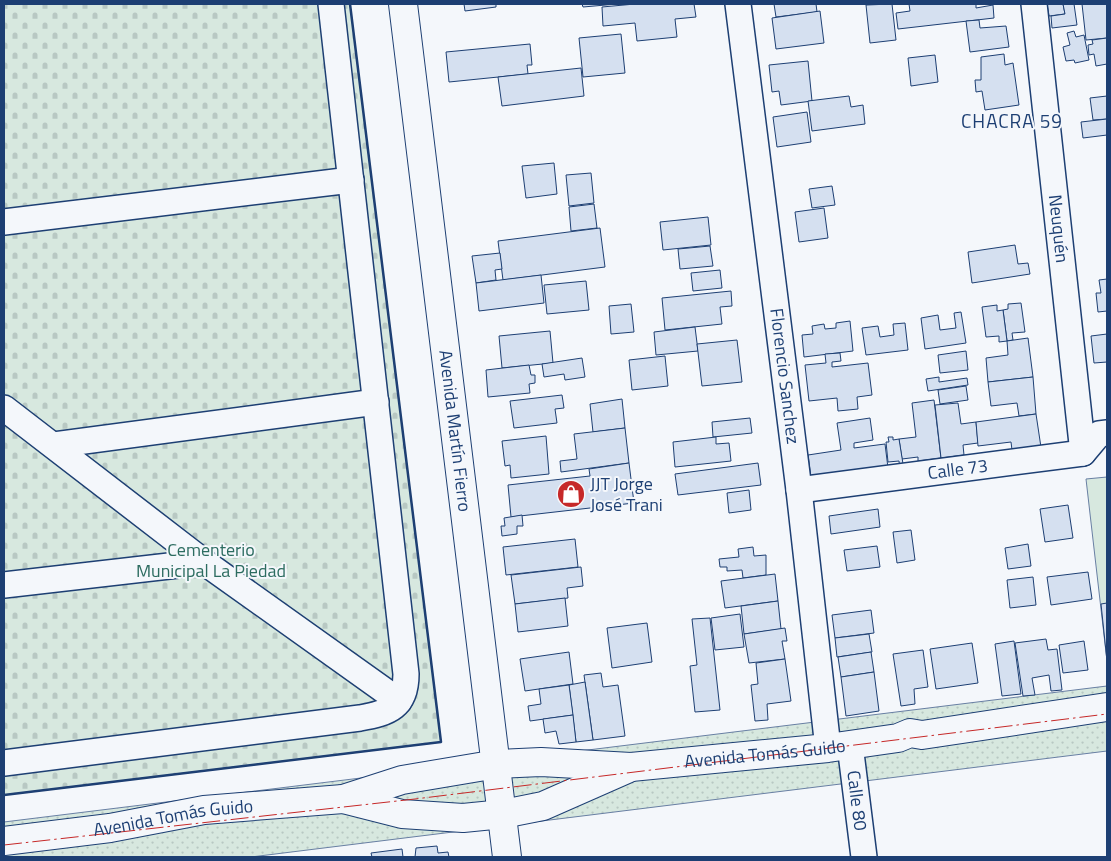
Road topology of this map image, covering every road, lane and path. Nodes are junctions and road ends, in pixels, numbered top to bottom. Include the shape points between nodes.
1 (331, 4) edge
2 (403, 4) edge
3 (738, 4) edge
4 (1034, 4) edge
5 (351, 180) junction
6 (4, 222) edge
7 (376, 402) junction
8 (4, 408) edge
9 (1107, 433) edge
10 (54, 445) junction
11 (1083, 453) junction
12 (799, 490) junction
13 (204, 562) junction
14 (4, 584) edge
15 (399, 701) junction
16 (1107, 707) edge
17 (839, 746) junction
18 (4, 763) edge
19 (497, 764) junction
20 (631, 768) junction
21 (343, 799) junction
22 (503, 814) junction
23 (4, 841) edge
24 (508, 857) edge
25 (864, 857) edge

1 - 5 street
2 - 19 main road, Avenida Martín Fierro
3 - 12 street, Florencio Sanchez
4 - 11 street, Neuquén
5 - 6 street
5 - 7 street
7 - 10 street
7 - 15 street via 406,674 406,686
8 - 10 street
9 - 11 street via 1099,434
10 - 13 street
11 - 12 street, Calle 73
12 - 17 street, Florencio Sanchez
13 - 14 street
13 - 15 street
15 - 18 street via 384,713 360,718
16 - 17 main road, Avenida Tomás Guido
17 - 20 main road, Avenida Tomás Guido
17 - 25 street, Calle 80
19 - 20 main road, Avenida Tomás Guido via 541,762
19 - 21 main road, Avenida Tomás Guido via 402,780
19 - 22 main road, Avenida Martín Fierro
20 - 22 main road, Avenida Tomás Guido via 543,806
21 - 22 main road, Avenida Tomás Guido via 402,814 463,818
21 - 23 main road, Avenida Tomás Guido via 204,810 110,828
22 - 24 main road, Avenida Martín Fierro

